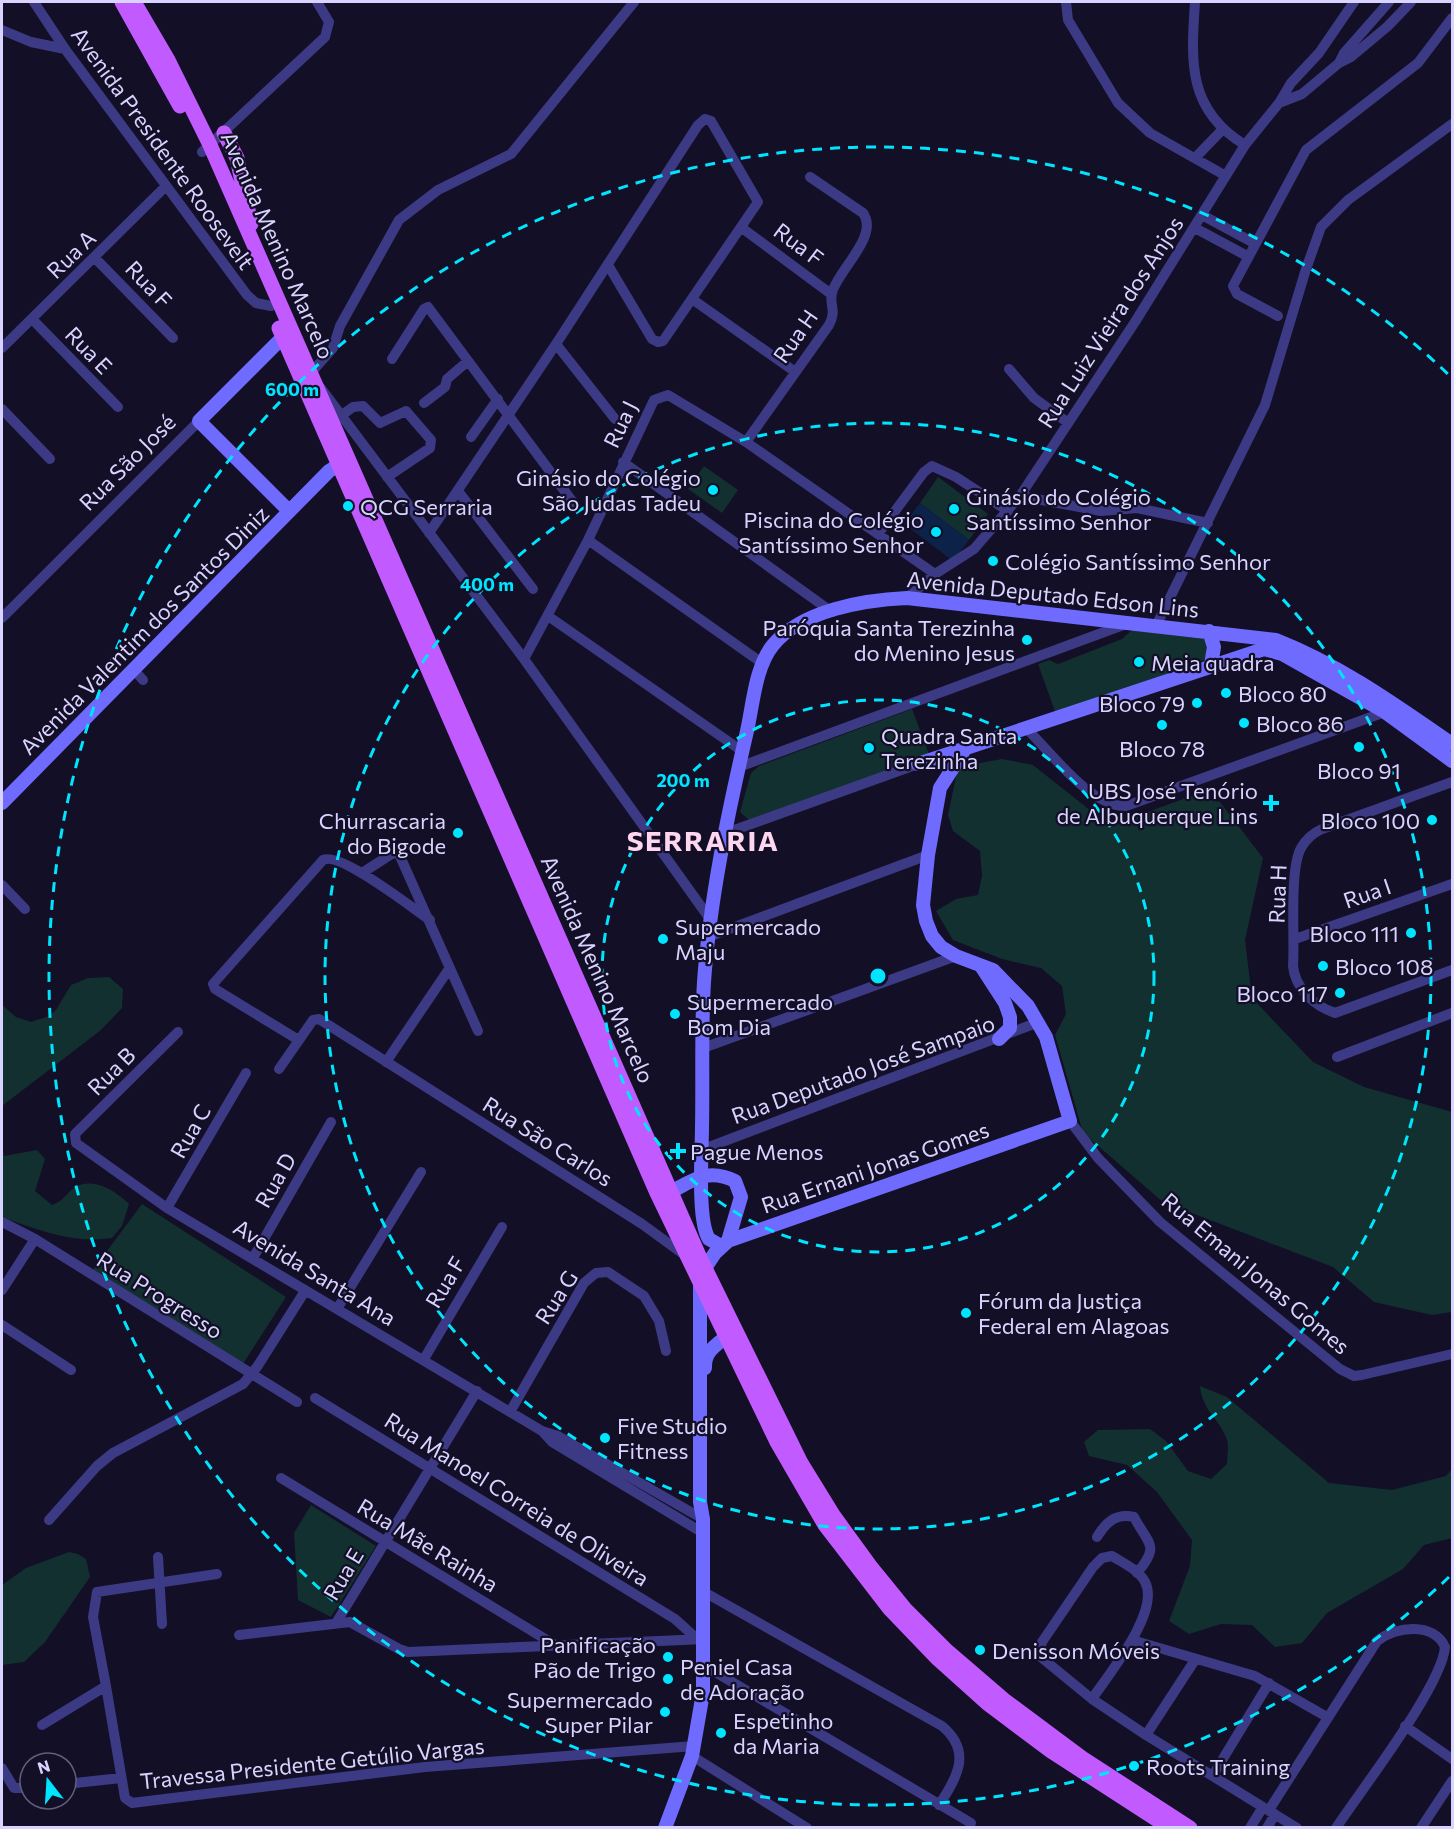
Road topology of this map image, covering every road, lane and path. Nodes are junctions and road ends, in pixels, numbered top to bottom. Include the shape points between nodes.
1 (34, 2) edge
2 (122, 2) edge
3 (134, 2) edge
4 (317, 2) edge
5 (634, 2) edge
6 (1066, 2) edge
7 (1195, 2) edge
8 (1354, 2) edge
9 (1389, 2) edge
10 (1411, 2) edge
11 (1452, 18) edge
12 (2, 30) edge
13 (1364, 31) junction
14 (1373, 40) junction
15 (65, 49) junction
16 (1338, 63) junction
17 (1279, 103) junction
18 (1452, 124) edge
19 (1222, 130) junction
20 (224, 133) junction
21 (1245, 146) junction
22 (206, 148) junction
23 (1195, 158) junction
24 (1226, 176) junction
25 (810, 177) dead end
26 (166, 186) junction
27 (1202, 215) junction
28 (742, 228) junction
29 (1195, 228) junction
30 (1254, 243) junction
31 (257, 253) junction
32 (1247, 255) junction
33 (95, 258) junction
34 (608, 266) junction
35 (831, 294) junction
36 (692, 299) junction
37 (271, 306) junction
38 (1278, 316) dead end
39 (32, 319) junction
40 (283, 337) junction
41 (173, 338) dead end
42 (556, 344) junction
43 (2, 348) edge
44 (392, 359) dead end
45 (468, 361) junction
46 (1009, 369) dead end
47 (794, 371) junction
48 (313, 379) junction
49 (498, 399) junction
50 (423, 404) dead end
51 (118, 407) dead end
52 (2, 409) edge
53 (509, 414) junction
54 (342, 415) junction
55 (615, 419) dead end
56 (199, 421) junction
57 (1067, 422) junction
58 (471, 437) dead end
59 (746, 442) junction
60 (50, 459) dead end
61 (344, 462) junction
62 (623, 462) junction
63 (387, 477) junction
64 (458, 491) junction
65 (1020, 496) junction
66 (575, 505) dead end
67 (1008, 511) junction
68 (290, 512) junction
69 (1208, 523) junction
70 (429, 533) junction
71 (878, 534) junction
72 (588, 540) junction
73 (935, 574) junction
74 (533, 589) dead end
75 (907, 598) junction
76 (832, 612) junction
77 (548, 616) junction
78 (2, 618) edge
79 (1126, 624) junction
80 (1156, 626) junction
81 (1209, 631) junction
82 (524, 659) junction
83 (762, 663) junction
84 (1211, 665) junction
85 (1385, 712) junction
86 (1027, 729) junction
87 (1452, 744) edge
88 (965, 749) junction
89 (742, 751) junction
90 (1452, 761) edge
91 (918, 764) junction
92 (739, 767) junction
93 (1452, 782) edge
94 (940, 788) junction
95 (2, 803) edge
96 (726, 833) junction
97 (928, 855) junction
98 (362, 873) junction
99 (1452, 884) edge
100 (2, 885) edge
101 (25, 909) dead end
102 (710, 919) junction
103 (430, 920) junction
104 (708, 937) junction
105 (1295, 939) junction
106 (956, 956) junction
107 (980, 964) junction
108 (449, 969) junction
109 (1452, 970) edge
110 (1452, 1012) edge
111 (1039, 1022) junction
112 (478, 1030) dead end
113 (178, 1032) dead end
114 (297, 1039) junction
115 (999, 1039) junction
116 (703, 1048) junction
117 (1337, 1057) dead end
118 (386, 1062) junction
119 (279, 1069) dead end
120 (246, 1073) dead end
121 (1070, 1120) junction
122 (331, 1122) dead end
123 (75, 1139) joint
124 (701, 1150) junction
125 (421, 1172) dead end
126 (702, 1175) junction
127 (665, 1195) junction
128 (167, 1208) junction
129 (2, 1222) edge
130 (502, 1227) dead end
131 (35, 1239) junction
132 (725, 1244) junction
133 (686, 1256) junction
134 (253, 1258) junction
135 (703, 1275) junction
136 (2, 1290) edge
137 (305, 1291) junction
138 (337, 1309) junction
139 (2, 1325) edge
140 (730, 1334) junction
141 (666, 1351) dead end
142 (1452, 1354) edge
143 (424, 1359) junction
144 (71, 1370) dead end
145 (251, 1375) junction
146 (477, 1392) junction
147 (315, 1398) dead end
148 (297, 1402) dead end
149 (510, 1412) junction
150 (430, 1469) junction
151 (281, 1478) dead end
152 (49, 1520) dead end
153 (703, 1526) junction
154 (1096, 1538) dead end
155 (385, 1542) junction
156 (158, 1557) dead end
157 (1137, 1573) junction
158 (217, 1574) dead end
159 (159, 1582) junction
160 (704, 1592) junction
161 (336, 1623) junction
162 (162, 1624) dead end
163 (239, 1635) dead end
164 (700, 1638) junction
165 (1132, 1640) junction
166 (555, 1645) junction
167 (1194, 1660) junction
168 (705, 1666) junction
169 (1269, 1683) junction
170 (106, 1686) junction
171 (1092, 1699) junction
172 (1327, 1717) junction
173 (42, 1725) dead end
174 (1405, 1726) junction
175 (1146, 1735) junction
176 (693, 1751) junction
177 (1452, 1759) edge
178 (2, 1768) edge
179 (1213, 1775) junction
180 (121, 1778) junction
181 (1452, 1781) edge
182 (78, 1783) edge
183 (18, 1788) edge
184 (939, 1805) junction
185 (1269, 1810) junction
186 (971, 1823) dead end
187 (665, 1827) edge
188 (807, 1827) edge
189 (1170, 1827) edge
190 (1190, 1827) edge
191 (1250, 1827) edge
192 (1268, 1827) edge
193 (1297, 1827) edge
194 (1336, 1827) edge
195 (1421, 1827) edge

1 - 15 street, Avenida Presidente Roosevelt
2 - 22 main road, Avenida Menino Marcelo
3 - 22 main road, Avenida Menino Marcelo via 168,60
4 - 20 street via 329,22 325,37
5 - 48 street via 511,154 438,190 399,220
6 - 23 street via 1068,20 1118,103 1150,134
7 - 19 street via 1193,71 1208,111
8 - 17 street
9 - 13 street, Rua Luiz Vieira dos Anjos
10 - 14 street, Rua Luiz Vieira dos Anjos
11 - 30 street via 1418,63 1306,150
12 - 15 street via 31,42
13 - 14 street
13 - 16 street, Rua Luiz Vieira dos Anjos
14 - 16 street, Rua Luiz Vieira dos Anjos
15 - 26 street, Avenida Presidente Roosevelt
16 - 17 street, Rua Luiz Vieira dos Anjos via 1302,94
17 - 21 street, Rua Luiz Vieira dos Anjos
18 - 69 street via 1321,227 1265,405
19 - 21 street
19 - 23 street
20 - 22 street
20 - 31 main road via 237,158
21 - 24 street, Rua Luiz Vieira dos Anjos
22 - 31 main road, Avenida Menino Marcelo
22 - 37 main road, Avenida Menino Marcelo
23 - 24 street
24 - 27 street, Rua Luiz Vieira dos Anjos
25 - 35 street, Rua H via 863,213 867,222 866,234
26 - 33 street, Rua A
26 - 37 street, Avenida Presidente Roosevelt via 247,295 256,303
27 - 29 street, Rua Luiz Vieira dos Anjos
27 - 30 street
28 - 34 street via 757,198 714,124 705,119
28 - 35 street, Rua F
28 - 36 street
29 - 32 street
29 - 57 street, Rua Luiz Vieira dos Anjos
30 - 32 street
31 - 48 main road, Avenida Menino Marcelo
32 - 38 street via 1233,286 1237,294
33 - 39 street, Rua A
33 - 41 street, Rua F
34 - 36 street via 652,339 658,342 663,341
34 - 42 street
35 - 47 street, Rua H via 833,318
36 - 47 street
37 - 40 main road, Avenida Menino Marcelo
39 - 43 street, Rua A
39 - 51 street, Rua E
40 - 56 street, Rua São José
40 - 61 main road, Avenida Menino Marcelo
42 - 53 street
42 - 55 street
44 - 45 street via 428,307
45 - 49 street
45 - 50 street
46 - 57 street via 1034,398
47 - 59 street, Rua H
48 - 54 street
48 - 61 main road, Avenida Menino Marcelo
49 - 53 street
49 - 58 street
52 - 60 street
53 - 64 street
53 - 66 street
54 - 63 street
54 - 63 street via 353,407 363,406 380,423 406,411 431,440 430,448
56 - 68 street
56 - 78 street, Rua São José
57 - 65 street, Rua Luiz Vieira dos Anjos
59 - 62 street, Rua J via 668,394 654,400
59 - 71 street
61 - 68 street, Avenida Valentim dos Santos Diniz
61 - 127 main road, Avenida Menino Marcelo via 397,596
62 - 72 street, Rua J
62 - 76 street
63 - 70 street
64 - 70 street
64 - 74 street
65 - 67 street, Rua Luiz Vieira dos Anjos
65 - 69 street via 1101,511 1137,508
67 - 71 street via 932,466
67 - 73 street, Rua Luiz Vieira dos Anjos via 974,549
68 - 95 street, Avenida Valentim dos Santos Diniz via 138,675 31,766
69 - 80 street
70 - 82 street
71 - 73 street
72 - 77 street, Rua J
72 - 83 street
73 - 75 street, Rua Luiz Vieira dos Anjos
75 - 76 street, Avenida Deputado Edson Lins
75 - 79 street, Avenida Deputado Edson Lins
76 - 83 street, Avenida Deputado Edson Lins via 783,635
77 - 82 street, Rua J
77 - 89 street
79 - 80 street, Avenida Deputado Edson Lins
79 - 92 street
80 - 81 street, Avenida Deputado Edson Lins
81 - 84 street via 1214,647
81 - 87 street, Avenida Deputado Edson Lins via 1276,640 1298,648 1379,694
82 - 102 street
83 - 89 street, Avenida Deputado Edson Lins
84 - 85 street via 1270,649
84 - 86 street
85 - 86 street via 1126,806 1110,804 1094,795
85 - 90 street
86 - 88 street
88 - 91 street
88 - 94 street
89 - 92 street, Avenida Deputado Edson Lins
91 - 94 street via 932,768
91 - 96 street
92 - 96 street, Avenida Deputado Edson Lins
93 - 105 street, Rua H via 1322,829 1308,838 1296,866
94 - 97 street
96 - 102 street, Avenida Deputado Edson Lins
97 - 104 street
97 - 106 street via 923,905 926,921 940,947
98 - 103 street
98 - 103 street via 397,853
98 - 114 street via 335,858 323,860 213,984 215,989
99 - 105 street, Rua I
100 - 101 street
102 - 104 street, Avenida Deputado Edson Lins
103 - 108 street
104 - 116 street, Avenida Deputado Edson Lins
105 - 109 street, Rua H via 1296,983 1326,1010 1340,1013
106 - 107 street
106 - 116 street
107 - 111 street via 993,970 1018,993
107 - 115 street via 1010,1017 1010,1028
108 - 112 street
108 - 118 street
110 - 117 street
111 - 115 street, Rua Deputado José Sampaio
111 - 121 street
113 - 123 street, Rua B via 75,1134
114 - 118 street, Rua São Carlos via 315,1019
114 - 119 street
115 - 124 street, Rua Deputado José Sampaio
116 - 124 street, Avenida Deputado Edson Lins
118 - 133 street, Rua São Carlos
120 - 128 street, Rua C
121 - 132 street, Rua Ernani Jonas Gomes
121 - 142 street, Rua Emani Jonas Gomes via 1098,1158 1160,1222 1340,1369 1354,1376 1362,1375
122 - 134 street, Rua D
123 - 128 street, Avenida Santa Ana
124 - 126 street, Avenida Deputado Edson Lins
125 - 138 street
126 - 127 street
126 - 132 street, Avenida Deputado Edson Lins via 704,1230 709,1239
126 - 132 street via 719,1174 738,1186 741,1197
127 - 133 main road, Avenida Menino Marcelo
127 - 135 main road, Avenida Menino Marcelo
128 - 134 street, Avenida Santa Ana
129 - 131 street, Rua Progresso
130 - 143 street, Rua F
131 - 136 street
131 - 145 street, Rua Progresso
132 - 135 street
133 - 135 main road, Avenida Menino Marcelo
134 - 137 street, Avenida Santa Ana
135 - 140 main road, Avenida Menino Marcelo
135 - 153 street
137 - 138 street, Avenida Santa Ana
137 - 145 street
138 - 143 street, Avenida Santa Ana
139 - 144 street
140 - 153 street via 704,1358
140 - 189 main road, Avenida Menino Marcelo via 777,1442 825,1525 889,1608 987,1703 1051,1751
140 - 190 main road, Avenida Menino Marcelo via 817,1489 905,1609 1004,1700 1082,1758
141 - 149 street, Rua G via 659,1321 644,1296 608,1272 596,1273 580,1290
143 - 146 street, Avenida Santa Ana
145 - 148 street, Rua Progresso
145 - 152 street via 231,1391 113,1453
146 - 149 street, Avenida Santa Ana
146 - 150 street, Rua E
147 - 150 street, Rua Manoel Correia de Oliveira
149 - 153 street, Avenida Santa Ana via 558,1436
150 - 155 street, Rua E
150 - 164 street, Rua Manoel Correia de Oliveira
151 - 155 street, Rua Mãe Rainha
153 - 160 street
154 - 157 street via 1112,1519 1123,1514 1134,1517 1152,1546 1151,1555
155 - 161 street, Rua E
155 - 166 street, Rua Mãe Rainha
156 - 159 street
157 - 165 street via 1145,1582 1147,1603
157 - 171 street via 1112,1556 1102,1558 1042,1642 1040,1653 1046,1662
158 - 159 street
159 - 162 street
159 - 170 street, Travessa Presidente Getúlio Vargas via 97,1592 93,1617
160 - 164 street
160 - 184 street via 954,1736 959,1769
161 - 163 street
161 - 166 street via 358,1624 403,1651 506,1652
164 - 166 street
164 - 168 street
165 - 167 street
165 - 171 street
167 - 169 street
167 - 175 street
168 - 176 street
168 - 184 street
169 - 172 street
169 - 179 street
170 - 173 street
170 - 180 street, Travessa Presidente Getúlio Vargas
171 - 175 street
172 - 174 street via 1377,1641 1394,1632 1429,1630 1437,1634 1445,1647 1440,1668
172 - 185 street
174 - 177 street
174 - 194 street
175 - 179 street
176 - 180 street, Travessa Presidente Getúlio Vargas via 425,1767 132,1803 125,1798
176 - 187 street
176 - 188 street
178 - 183 street via 14,1788
179 - 185 street
180 - 182 street
181 - 195 street
184 - 186 street
185 - 191 street
185 - 192 street
185 - 193 street

